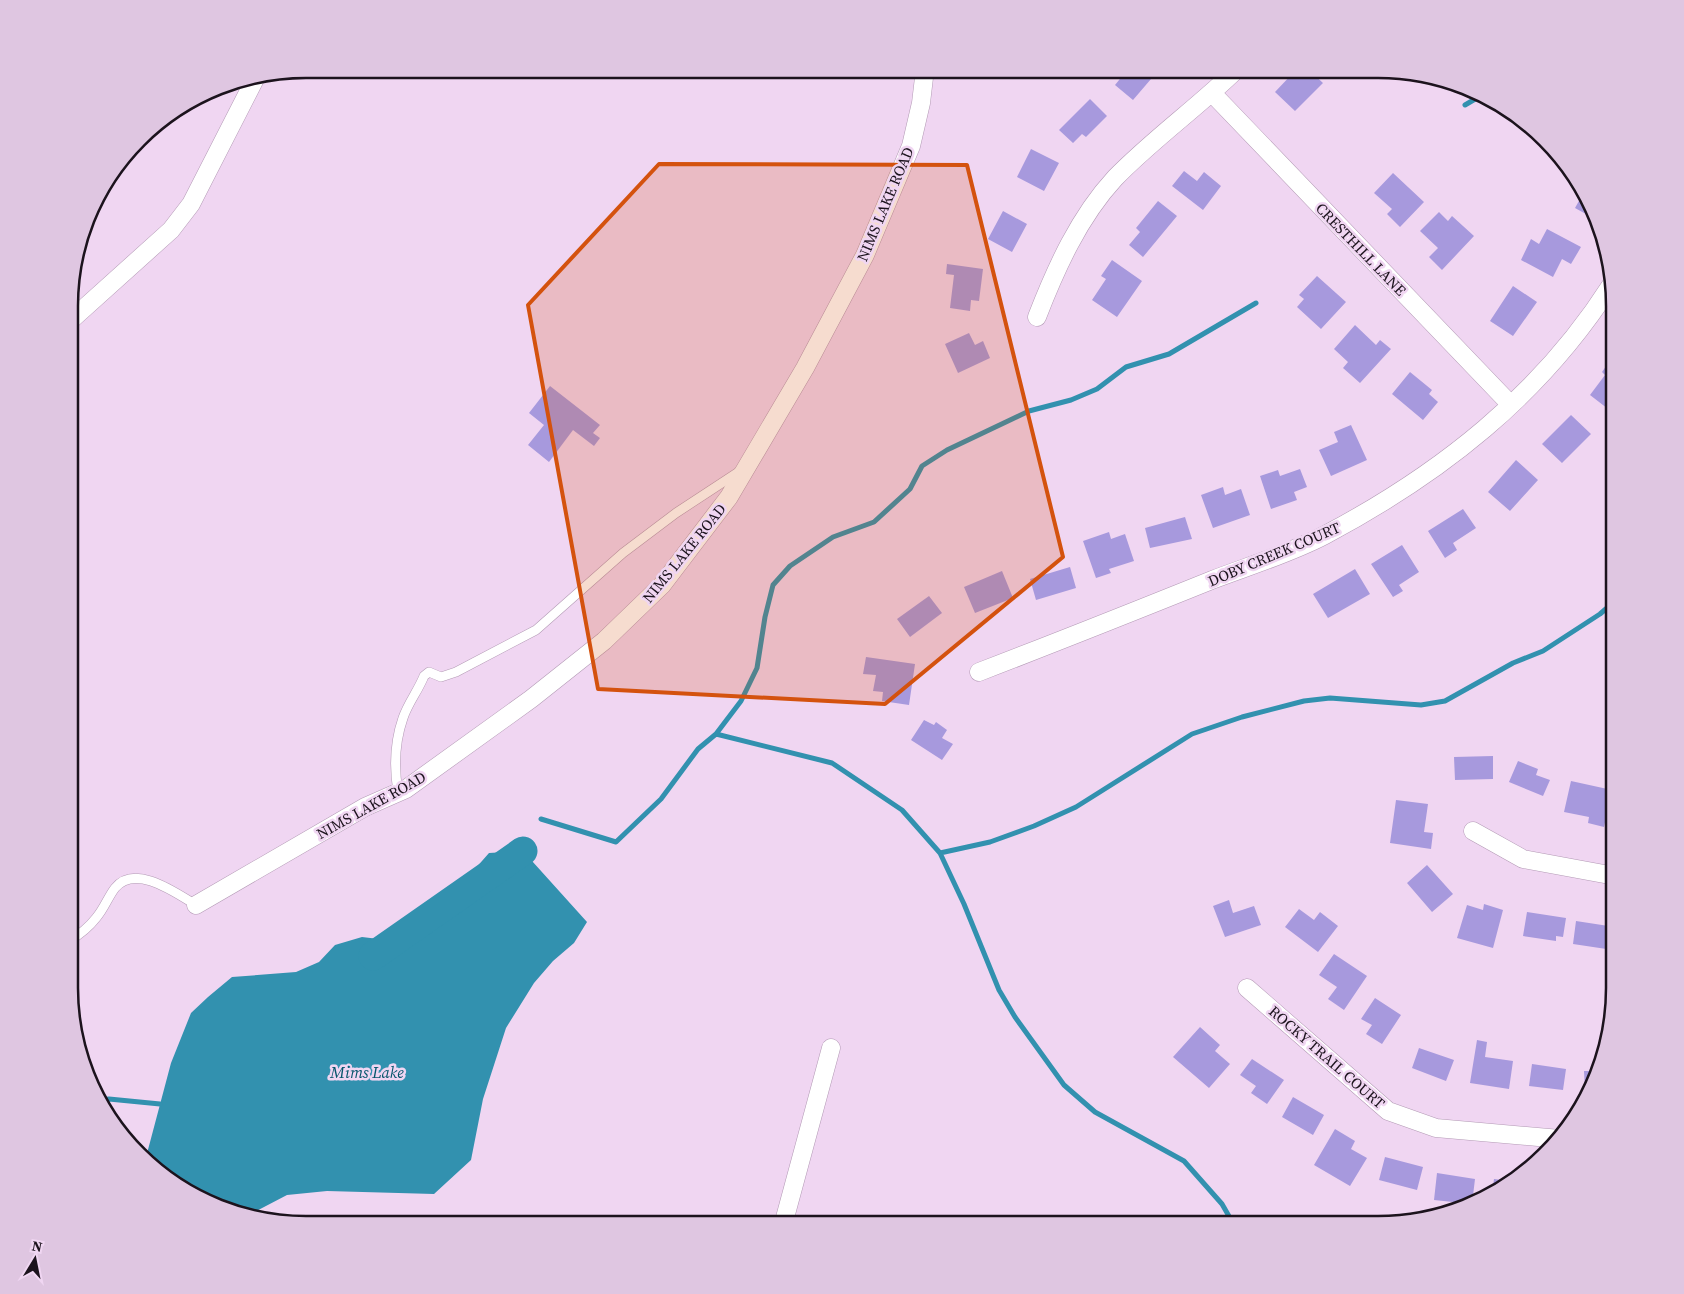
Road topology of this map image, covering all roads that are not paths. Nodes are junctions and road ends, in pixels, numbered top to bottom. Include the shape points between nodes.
1 (924, 78) edge
2 (1228, 78) edge
3 (253, 84) edge
4 (1212, 93) junction
5 (1606, 291) edge
6 (78, 314) edge
7 (1037, 317) dead end
8 (1511, 405) junction
9 (746, 467) junction
10 (979, 672) dead end
11 (398, 792) junction
12 (1473, 831) dead end
13 (1606, 874) edge
14 (196, 905) joint
15 (78, 933) edge
16 (1247, 988) dead end
17 (831, 1048) dead end
18 (1551, 1138) edge
19 (785, 1216) edge

1 - 9 street, NIMS LAKE ROAD via 911,146 864,255 805,368
2 - 4 street
3 - 6 street via 191,204 171,230
4 - 7 street via 1116,178 1092,208 1048,286
4 - 8 street, CRESTHILL LANE
5 - 8 street, DOBY CREEK COURT via 1592,314 1536,381
8 - 10 street, DOBY CREEK COURT via 1474,440 1405,490 1323,536
9 - 11 street, NIMS LAKE ROAD via 729,497 662,585 604,642 477,740
9 - 11 lane via 623,553 536,630 456,672 441,677 429,672 424,676 403,719 396,751
11 - 14 street, NIMS LAKE ROAD via 365,807
12 - 13 street via 1523,859
14 - 15 lane via 153,883 132,879 116,887 96,918
16 - 18 street, ROCKY TRAIL COURT via 1388,1111 1436,1128
17 - 19 street

